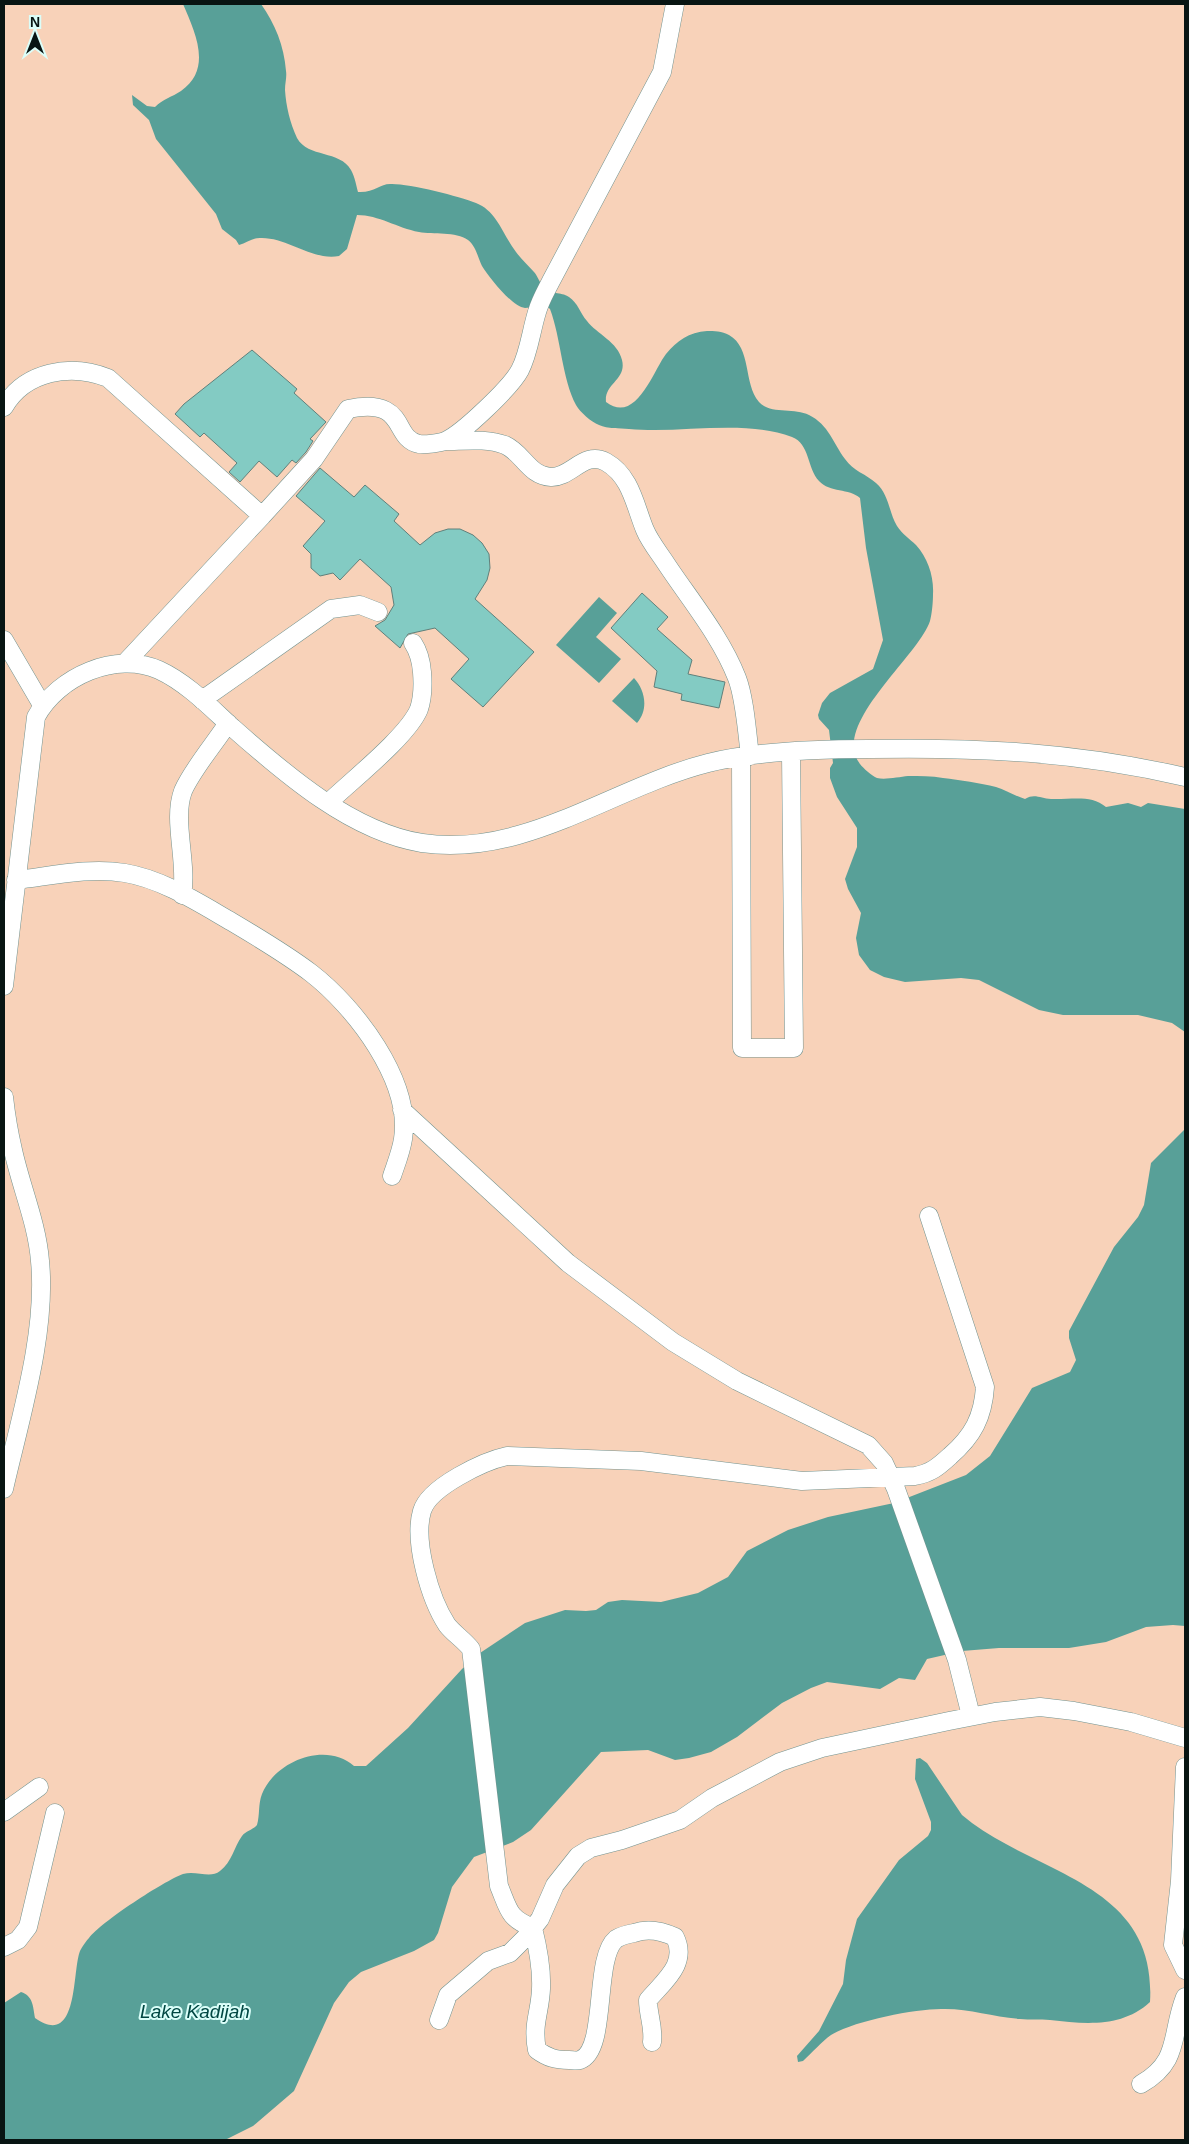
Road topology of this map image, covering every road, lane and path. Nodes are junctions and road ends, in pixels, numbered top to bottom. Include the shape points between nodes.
1 (675, 4) edge
2 (4, 407) edge
3 (445, 441) junction
4 (262, 516) junction
5 (378, 612) dead end
6 (4, 640) edge
7 (413, 643) dead end
8 (125, 663) junction
9 (202, 700) junction
10 (42, 705) junction
11 (228, 723) junction
12 (790, 753) junction
13 (746, 757) junction
14 (1185, 777) edge
15 (328, 803) junction
16 (16, 880) junction
17 (182, 895) junction
18 (4, 986) edge
19 (4, 1097) edge
20 (402, 1110) junction
21 (392, 1176) dead end
22 (930, 1216) dead end
23 (892, 1483) junction
24 (4, 1489) edge
25 (971, 1716) junction
26 (1185, 1738) edge
27 (1185, 1767) edge
28 (39, 1787) dead end
29 (4, 1812) edge
30 (55, 1813) dead end
31 (533, 1928) junction
32 (4, 1947) edge
33 (1185, 1970) edge
34 (1185, 1997) edge
35 (439, 2020) dead end
36 (652, 2042) dead end
37 (1141, 2084) dead end

1 - 3 lane via 662,72 551,280 519,371 483,413
2 - 4 lane via 31,381 53,372 98,374 108,378
3 - 4 lane via 418,444 406,437 388,410 366,405 348,409 314,460
3 - 13 lane via 472,440 507,446 538,474 551,477 562,475 584,461 596,460 606,462 622,475 645,531 728,656 738,680
4 - 8 lane
5 - 9 lane via 360,605 331,609
6 - 10 lane
7 - 15 lane via 423,679 418,711 404,732
8 - 9 lane via 158,670
8 - 10 lane via 104,666 85,674
9 - 11 lane
10 - 16 lane via 33,729
11 - 15 lane
11 - 17 lane via 183,792 180,813 185,880
12 - 13 lane
12 - 13 lane via 794,1048 742,1048
12 - 14 lane via 963,748 1098,760
13 - 15 lane via 686,770 540,828 478,843 425,843 402,839 360,822
16 - 17 lane via 106,872 144,878
16 - 18 lane
17 - 20 lane via 277,948 313,974 347,1008 379,1052 394,1077
19 - 24 lane via 13,1150 36,1232 41,1290 28,1386
20 - 21 lane via 403,1139
20 - 23 lane via 568,1263 673,1342 737,1381 868,1445 884,1463
22 - 23 lane via 986,1387 984,1407 966,1443 932,1473
23 - 25 lane via 957,1660
23 - 31 lane via 802,1481 641,1462 507,1456 491,1460 436,1491 422,1509 420,1531 429,1586 448,1626 471,1649 499,1886 510,1915
25 - 26 lane via 1040,1707 1132,1722
25 - 31 lane via 822,1748 780,1762 712,1798 680,1820 591,1848 578,1856 555,1885
27 - 33 lane via 1180,1881 1172,1945
28 - 29 lane
30 - 32 lane via 28,1927 18,1940
31 - 35 lane via 510,1953 488,1961 448,1996
31 - 36 lane via 541,1982 534,2024 537,2050 556,2060 580,2060 589,2054 600,2016 605,1960 616,1939 640,1931 663,1932 675,1937 679,1956 675,1967 648,2000
34 - 37 lane via 1176,2020 1169,2057 1162,2070

